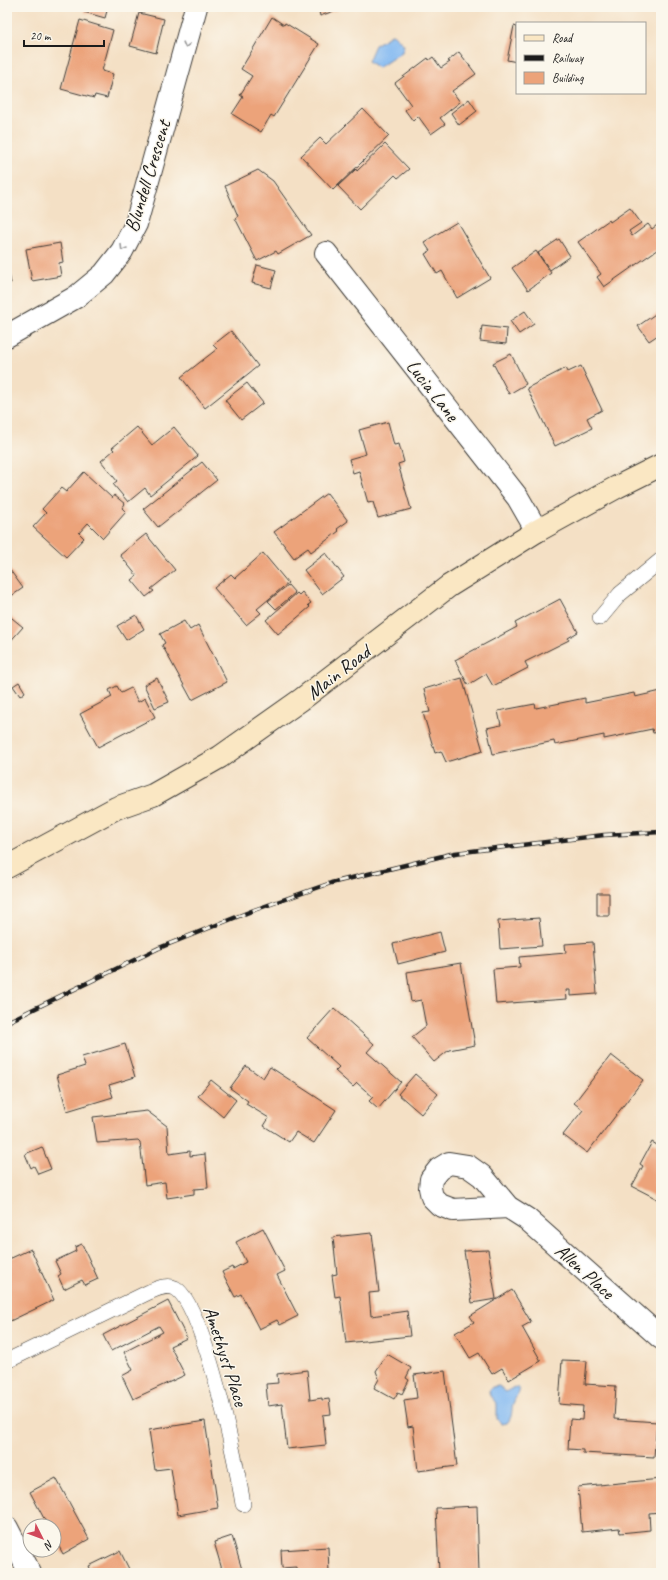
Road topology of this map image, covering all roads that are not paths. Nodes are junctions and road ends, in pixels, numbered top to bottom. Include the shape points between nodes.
1 (196, 7) edge
2 (326, 253) dead end
3 (7, 336) edge
4 (661, 465) edge
5 (537, 531) junction
6 (661, 560) edge
7 (600, 618) dead end
8 (7, 867) edge
9 (508, 1207) dead end
10 (661, 1338) edge
11 (7, 1361) edge
12 (244, 1504) dead end
13 (7, 1528) edge
14 (30, 1573) edge

1 -> 3 street, Blundell Crescent via 136,224 122,251 104,274 76,297
2 - 5 street, Lucia Lane via 518,498
4 - 5 main road, Main Road
5 - 8 main road, Main Road via 450,586 302,700 220,757 153,795 116,808
6 - 7 lane via 620,594
9 - 10 street, Allen Place via 527,1219
11 - 12 lane, Amethyst Place via 149,1292 167,1286 175,1288 190,1306 199,1325 224,1413
13 - 14 street

